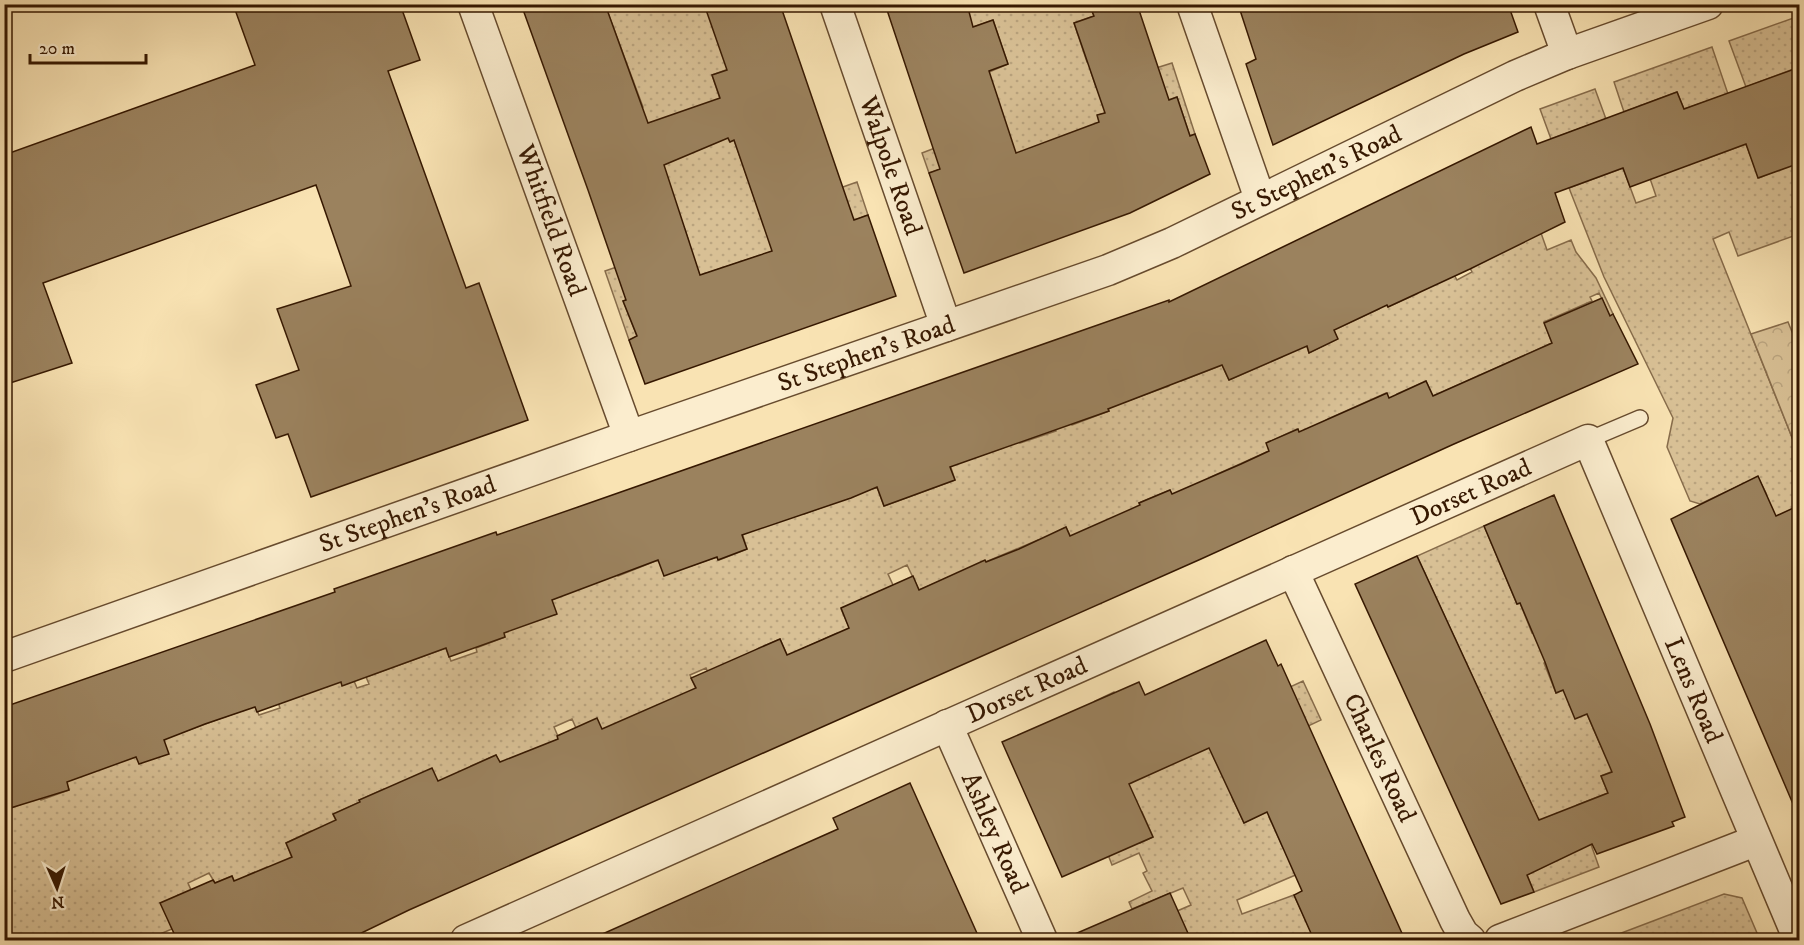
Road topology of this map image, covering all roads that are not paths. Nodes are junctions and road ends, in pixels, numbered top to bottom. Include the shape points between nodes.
1 (473, 4) edge
2 (835, 4) edge
3 (1192, 4) edge
4 (1549, 4) edge
5 (1708, 4) edge
6 (1567, 54) junction
7 (1260, 199) junction
8 (946, 326) junction
9 (1640, 418) dead end
10 (629, 436) junction
11 (1588, 440) junction
12 (1293, 571) junction
13 (4, 657) edge
14 (947, 725) junction
15 (1755, 841) junction
16 (466, 940) edge
17 (1042, 940) edge
18 (1470, 940) edge
19 (1500, 940) edge
20 (1799, 940) edge

1 - 10 street, Whitfield Road
2 - 8 street, Walpole Road
3 - 7 street
4 - 6 street
5 - 6 street, St Stephen's Road
6 - 7 street, St Stephen's Road
7 - 8 street, St Stephen's Road via 1108,270
8 - 10 street, St Stephen's Road
9 - 11 lane
10 - 13 street, St Stephen's Road
11 - 12 street, Dorset Road
11 - 15 street, Lens Road
12 - 14 street, Dorset Road
12 - 18 street, Charles Road via 1455,920
14 - 16 street, Dorset Road
14 - 17 street, Ashley Road
15 - 19 street
15 - 20 street, Lens Road

